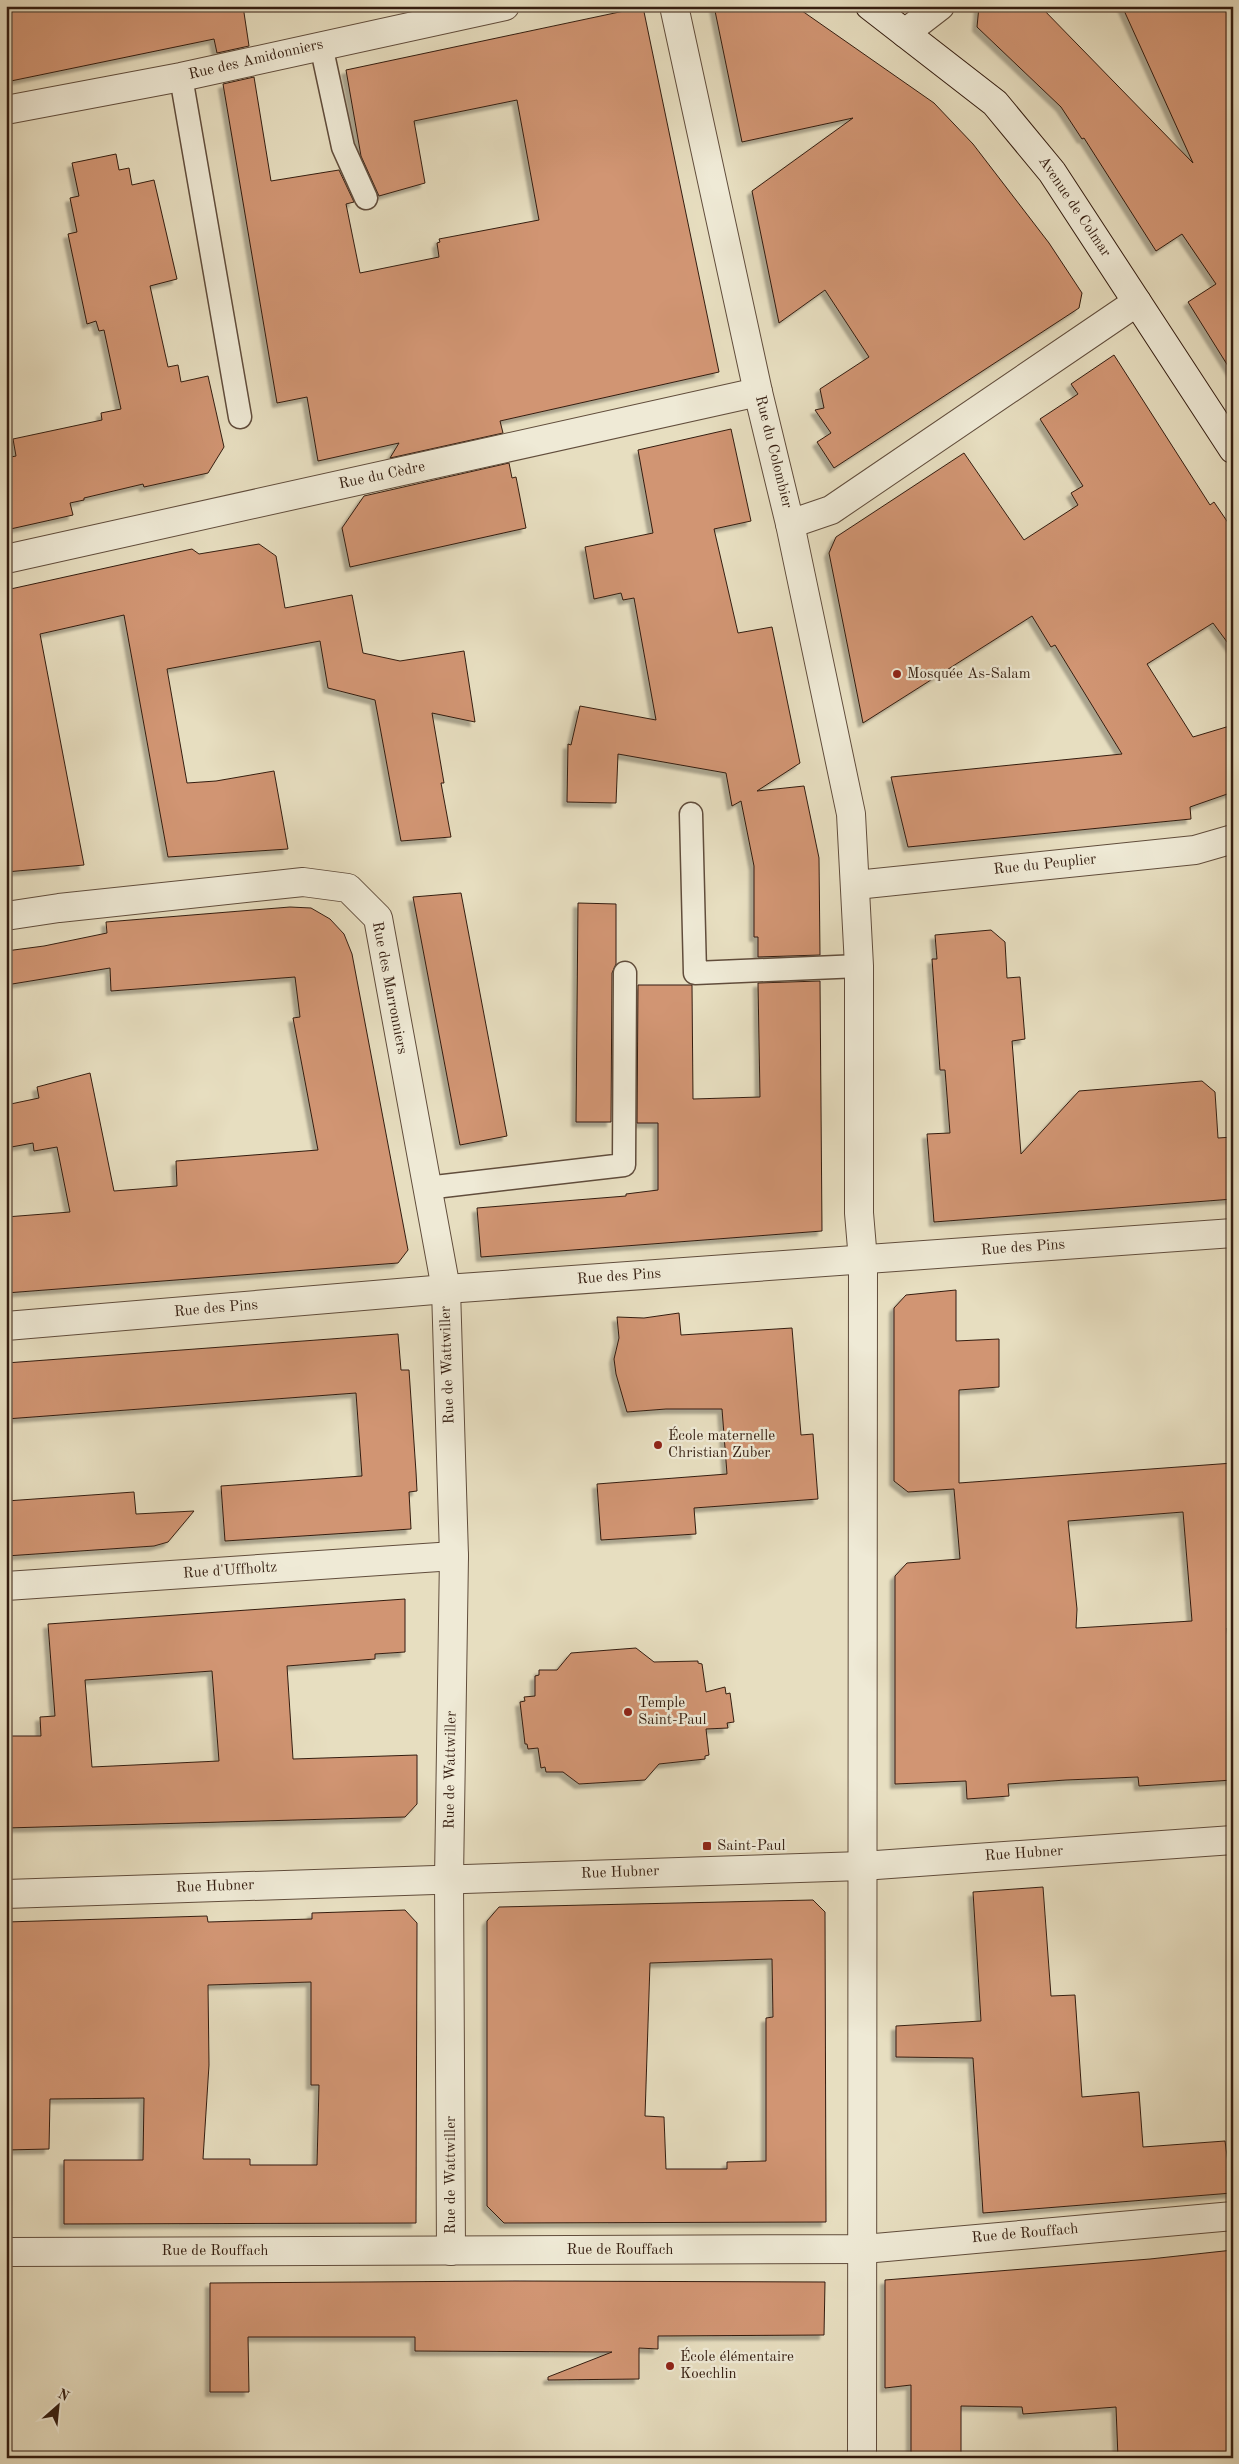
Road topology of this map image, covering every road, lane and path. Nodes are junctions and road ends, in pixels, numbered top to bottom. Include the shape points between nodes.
1 (505, 6) edge
2 (674, 6) edge
3 (870, 6) edge
4 (940, 6) edge
5 (905, 33) junction
6 (321, 45) junction
7 (181, 77) junction
8 (6, 110) edge
9 (366, 198) dead end
10 (1137, 302) junction
11 (758, 392) junction
12 (240, 417) dead end
13 (1233, 449) edge
14 (790, 524) junction
15 (6, 559) edge
16 (691, 814) dead end
17 (1233, 839) edge
18 (856, 885) junction
19 (6, 916) edge
20 (859, 966) junction
21 (625, 973) dead end
22 (426, 1188) junction
23 (1233, 1232) edge
24 (863, 1260) junction
25 (446, 1289) junction
26 (6, 1326) edge
27 (454, 1556) junction
28 (6, 1586) edge
29 (1233, 1840) edge
30 (862, 1866) junction
31 (449, 1879) junction
32 (6, 1894) edge
33 (1233, 2216) edge
34 (864, 2249) junction
35 (451, 2251) junction
36 (6, 2252) edge
37 (862, 2458) edge

1 - 6 street, Rue des Amidonniers
2 - 11 street, Rue du Colombier
3 - 5 street, Avenue de Colmar
4 - 5 street
5 - 10 street, Avenue de Colmar via 995,103 1052,172
6 - 7 street, Rue des Amidonniers
6 - 9 lane via 343,147
7 - 8 street, Rue des Amidonniers
7 - 12 lane
10 - 13 street, Avenue de Colmar
10 - 14 street, Rue du Colombier via 831,510
11 - 14 street, Rue du Colombier
11 - 15 street, Rue du Cèdre
14 - 18 street via 851,814
16 - 20 lane via 695,973
17 - 18 street, Rue du Peuplier via 1195,850
18 - 20 street
19 - 22 street, Rue des Marronniers via 303,882 348,888 378,918
20 - 24 street via 859,1213
21 - 22 lane via 624,1166
22 - 25 street, Rue des Marronniers
23 - 24 street, Rue des Pins
24 - 25 street, Rue des Pins
24 - 30 street
25 - 26 street, Rue des Pins
25 - 27 street, Rue de Wattwiller
27 - 28 street, Rue d'Uffholtz
27 - 31 street, Rue de Wattwiller
29 - 30 street, Rue Hubner
30 - 31 street, Rue Hubner
30 - 34 street
31 - 32 street, Rue Hubner
31 - 35 street, Rue de Wattwiller
33 - 34 street, Rue de Rouffach
34 - 35 street, Rue de Rouffach
34 - 37 street
35 - 36 street, Rue de Rouffach

